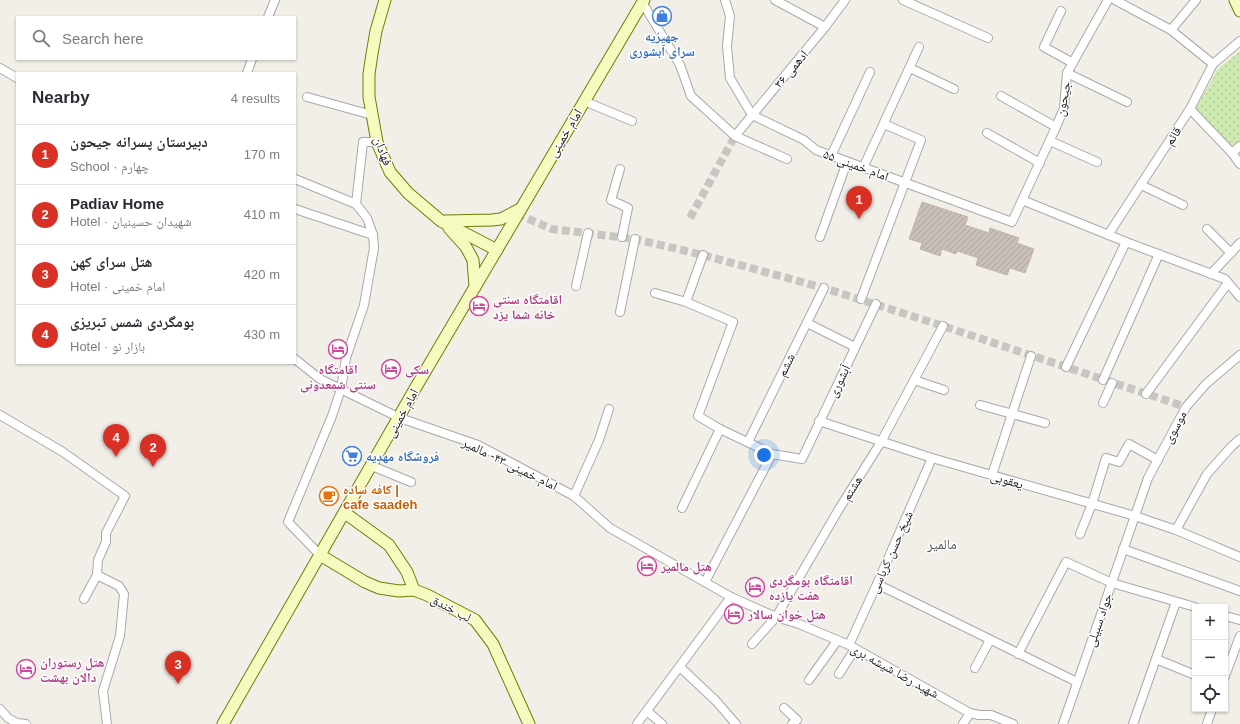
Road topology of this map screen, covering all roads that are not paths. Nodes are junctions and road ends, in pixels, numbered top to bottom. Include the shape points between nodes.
1 (275, 0) edge
2 (384, 0) edge
3 (725, 0) edge
4 (775, 0) edge
5 (845, 0) edge
6 (902, 0) edge
7 (1108, 0) edge
8 (1115, 0) edge
9 (1196, 0) edge
10 (1235, 0) edge
11 (643, 1) edge
12 (1128, 3) edge
13 (1061, 11) dead end
14 (1240, 11) edge
15 (268, 16) edge
16 (825, 27) junction
17 (1171, 30) junction
18 (988, 38) dead end
19 (1240, 41) edge
20 (919, 47) dead end
21 (252, 60) edge
22 (1073, 63) junction
23 (1213, 64) junction
24 (0, 68) edge
25 (910, 68) junction
26 (247, 72) edge
27 (870, 72) dead end
28 (1067, 74) junction
29 (16, 77) edge
30 (954, 89) dead end
31 (1001, 96) dead end
32 (306, 97) dead end
33 (584, 101) junction
34 (1127, 102) dead end
35 (1190, 109) junction
36 (372, 115) junction
37 (752, 115) junction
38 (632, 121) dead end
39 (884, 124) junction
40 (1056, 127) junction
41 (987, 133) dead end
42 (735, 136) junction
43 (1050, 141) junction
44 (377, 142) junction
45 (1240, 146) edge
46 (1232, 153) junction
47 (831, 156) junction
48 (787, 159) dead end
49 (847, 162) junction
50 (1097, 162) dead end
51 (1040, 163) junction
52 (1240, 164) edge
53 (863, 168) junction
54 (620, 169) dead end
55 (296, 179) edge
56 (904, 183) junction
57 (1141, 185) junction
58 (1022, 200) junction
59 (356, 204) junction
60 (1183, 205) dead end
61 (296, 209) edge
62 (520, 209) junction
63 (442, 221) junction
64 (1207, 229) dead end
65 (588, 233) dead end
66 (1108, 234) junction
67 (373, 235) junction
68 (622, 237) dead end
69 (820, 237) dead end
70 (635, 239) dead end
71 (1126, 242) junction
72 (1240, 244) edge
73 (497, 250) junction
74 (1231, 253) junction
75 (1159, 254) junction
76 (703, 255) dead end
77 (1211, 274) junction
78 (1228, 283) junction
79 (576, 286) dead end
80 (475, 287) junction
81 (824, 288) dead end
82 (655, 293) dead end
83 (1240, 297) edge
84 (861, 299) dead end
85 (686, 302) junction
86 (876, 304) dead end
87 (620, 312) dead end
88 (806, 323) junction
89 (943, 326) dead end
90 (855, 347) junction
91 (1031, 356) dead end
92 (1240, 356) edge
93 (296, 360) edge
94 (1066, 367) dead end
95 (914, 380) junction
96 (1103, 380) dead end
97 (1112, 383) dead end
98 (341, 389) junction
99 (944, 390) dead end
100 (1146, 394) dead end
101 (1103, 402) dead end
102 (980, 405) dead end
103 (608, 408) dead end
104 (1012, 414) junction
105 (0, 415) edge
106 (400, 418) junction
107 (820, 421) junction
108 (1045, 423) dead end
109 (720, 429) junction
110 (1240, 439) edge
111 (748, 442) junction
112 (881, 442) junction
113 (772, 454) junction
114 (932, 458) junction
115 (1158, 460) junction
116 (372, 466) junction
117 (992, 476) junction
118 (411, 482) dead end
119 (574, 496) junction
120 (1092, 504) junction
121 (682, 508) dead end
122 (345, 513) junction
123 (1134, 516) junction
124 (1176, 530) junction
125 (1080, 534) dead end
126 (1123, 549) junction
127 (320, 555) junction
128 (1240, 557) edge
129 (97, 575) junction
130 (705, 582) junction
131 (1112, 582) junction
132 (877, 584) junction
133 (414, 590) junction
134 (1240, 591) edge
135 (731, 597) junction
136 (84, 599) dead end
137 (1176, 602) junction
138 (1192, 606) edge
139 (776, 617) junction
140 (1228, 617) edge
141 (1240, 620) edge
142 (1240, 636) edge
143 (990, 640) junction
144 (837, 641) junction
145 (752, 644) dead end
146 (852, 647) junction
147 (1018, 654) junction
148 (1156, 660) junction
149 (680, 667) junction
150 (975, 668) dead end
151 (1228, 668) edge
152 (839, 674) dead end
153 (1192, 674) edge
154 (809, 680) dead end
155 (1077, 682) junction
156 (784, 708) dead end
157 (0, 709) edge
158 (647, 711) junction
159 (1211, 712) edge
160 (970, 713) junction
161 (26, 724) edge
162 (107, 724) edge
163 (223, 724) edge
164 (529, 724) edge
165 (638, 724) edge
166 (662, 724) edge
167 (736, 724) edge
168 (792, 724) edge
169 (963, 724) edge
170 (1013, 724) edge
171 (1063, 724) edge
172 (1133, 724) edge
173 (1207, 724) edge

1 - 15 street
2 - 36 street, فهادان via 369,74
3 - 37 street via 730,16 727,46 730,78
4 - 16 street
5 - 16 street, ادهمی ۳۶
6 - 18 street
7 - 22 street, جیحون
8 - 12 street
9 - 17 street
10 - 14 street
11 - 33 street, امام خمینی
11 - 42 street via 680,66 691,96
12 - 17 street
13 - 22 street via 1044,47
16 - 37 street, ادهمی ۳۶
17 - 23 street
19 - 23 street, قائم
20 - 25 street
21 - 26 street
22 - 28 street, جیحون
23 - 35 street, قائم
24 - 29 street
25 - 30 street
25 - 39 street
27 - 47 street
28 - 34 street
28 - 40 street, جیحون via 1064,108
31 - 40 street
32 - 36 street
33 - 38 street
33 - 62 street, امام خمینی
35 - 46 street
35 - 57 street, قائم
36 - 44 street, فهادان
37 - 42 street, ادهمی ۳۶
37 - 47 street, امام خمینی ۵۵
39 - 53 street
39 - 56 street via 921,140
40 - 43 street, جیحون
41 - 51 street
42 - 48 street
43 - 50 street
43 - 51 street, جیحون
44 - 59 street via 363,142
44 - 63 street, فهادان via 390,172 408,193
45 - 46 street
46 - 52 street
47 - 49 street, امام خمینی ۵۵
49 - 53 street, امام خمینی ۵۵
49 - 69 street
51 - 58 street, جیحون
53 - 56 street, امام خمینی ۵۵
54 - 68 street via 611,200 628,208
55 - 59 street
56 - 58 street, امام خمینی ۵۵ via 1012,222
56 - 84 street
57 - 60 street
57 - 66 street, قائم
58 - 66 street
59 - 67 street via 367,218
61 - 67 street
62 - 63 street via 501,219
62 - 73 street, امام خمینی
63 - 73 street, فهادان
63 - 80 street via 470,254 473,260
64 - 74 street
65 - 79 street
66 - 71 street
67 - 98 street via 374,248 364,306 346,358
70 - 87 street
71 - 75 street
71 - 94 street
72 - 74 street
73 - 80 street, امام خمینی
74 - 77 street
75 - 77 street
75 - 96 street
76 - 85 street
77 - 78 street via 1225,279
78 - 83 street
78 - 100 street
80 - 106 street, امام خمینی
81 - 88 street, ششم
82 - 85 street
85 - 109 street via 733,322 698,416
86 - 90 street, آبشوری
88 - 90 street
88 - 111 street, ششم
89 - 95 street, هشتم
90 - 107 street, آبشوری
91 - 104 street
92 - 115 street, موسوی via 1206,384 1186,407
93 - 98 street, امام خمینی ۴۳- مالمیر via 320,379
95 - 99 street
95 - 112 street, هشتم
97 - 101 street
98 - 106 street, امام خمینی ۴۳- مالمیر
98 - 127 street via 288,522
102 - 104 street
103 - 119 street via 599,440
104 - 108 street
104 - 117 street
105 - 129 street via 63,452 125,496 106,533 106,542 98,560
106 - 116 street, امام خمینی
106 - 119 street, امام خمینی ۴۳- مالمیر via 478,446
107 - 112 street, یعقوبی
107 - 113 street, آبشوری via 802,459
109 - 111 street
109 - 121 street
110 - 124 street via 1207,474
111 - 113 street
112 - 114 street, یعقوبی
112 - 139 street, هشتم
113 - 130 street
114 - 117 street, یعقوبی
114 - 132 street, شیخ حسن کرباسی
115 - 120 street via 1129,444 1119,462 1106,458
115 - 123 street, موسوی via 1148,478
116 - 118 street
116 - 122 street, امام خمینی
117 - 120 street, یعقوبی
119 - 130 street, امام خمینی ۴۳- مالمیر via 610,528
120 - 123 street, یعقوبی
120 - 125 street
122 - 127 street, امام خمینی
122 - 133 street via 389,545
123 - 124 street, یعقوبی
123 - 126 street, جواد سبیلی
124 - 128 street, یعقوبی
126 - 131 street, جواد سبیلی
126 - 134 street
127 - 133 street, لب خندق via 379,588
127 - 163 street, امام خمینی
129 - 136 street
129 - 162 street via 119,586 124,594 120,636 103,691
130 - 135 street, شهید رضا شیشه بری
131 - 137 street
131 - 147 street via 1066,562
131 - 155 street, جواد سبیلی
132 - 143 street
132 - 146 street, شیخ حسن کرباسی
133 - 164 street, لب خندق via 475,620 493,644
135 - 139 street, شهید رضا شیشه بری
135 - 149 street
137 - 138 street
137 - 148 street
139 - 144 street, شهید رضا شیشه بری
139 - 145 street, هشتم
140 - 141 street
142 - 151 street
143 - 147 street
143 - 150 street
144 - 146 street, شهید رضا شیشه بری
144 - 154 street
146 - 152 street, شیخ حسن کرباسی
146 - 160 street, شهید رضا شیشه بری
147 - 155 street
148 - 153 street
148 - 172 street
149 - 158 street
149 - 167 street
155 - 171 street, جواد سبیلی
156 - 168 street via 798,720
157 - 161 street via 8,718
158 - 165 street
158 - 166 street
159 - 173 street
160 - 169 street
160 - 170 street, شهید رضا شیشه بری via 991,715

